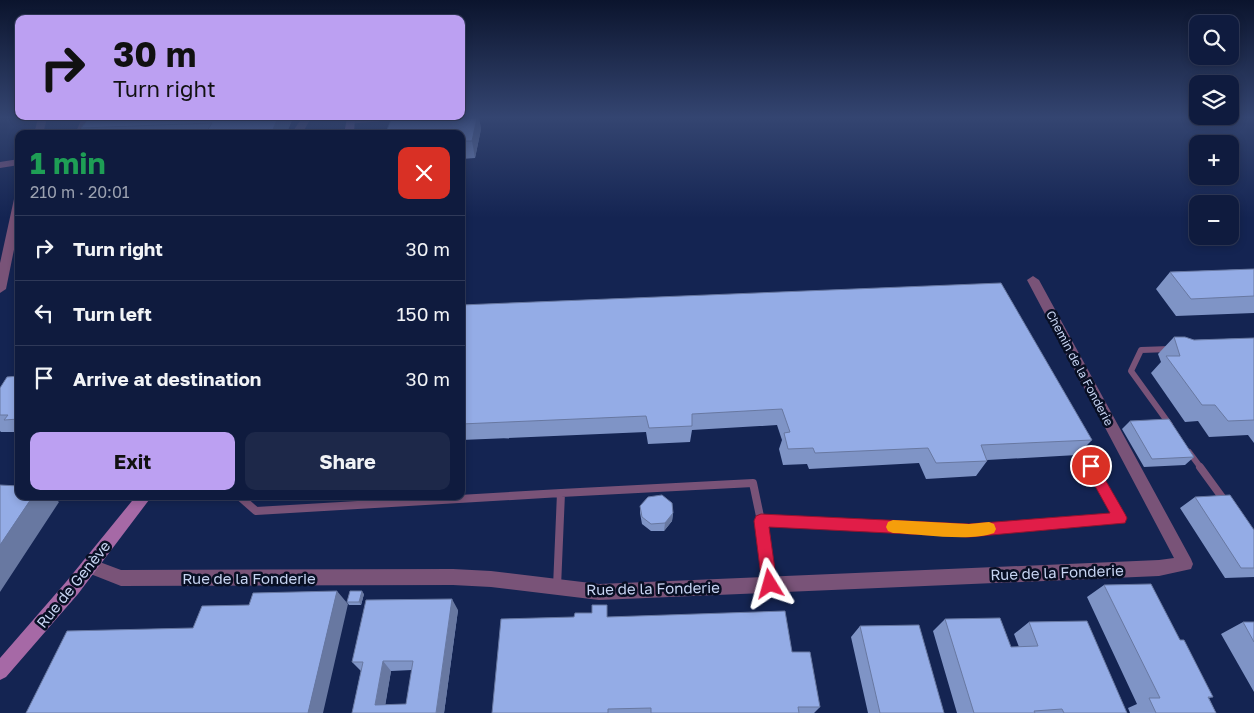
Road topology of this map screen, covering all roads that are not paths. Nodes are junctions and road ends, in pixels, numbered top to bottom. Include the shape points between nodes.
1 (15, 163) edge
2 (0, 165) edge
3 (15, 218) edge
4 (1033, 280) dead end
5 (0, 289) edge
6 (1179, 348) edge
7 (1175, 433) edge
8 (1076, 440) edge
9 (1187, 449) edge
10 (561, 493) junction
11 (465, 498) edge
12 (142, 500) edge
13 (244, 500) edge
14 (435, 500) edge
15 (1226, 503) edge
16 (761, 521) junction
17 (89, 566) junction
18 (1159, 568) joint
19 (770, 584) junction
20 (557, 587) junction
21 (0, 672) edge

1 - 2 street
3 - 5 street
4 - 18 street, Chemin de la Fonderie via 1185,564
6 - 7 lane via 1141,350 1130,371
8 - 16 lane via 1120,518 969,530
9 - 15 lane
10 - 11 lane
10 - 16 lane via 753,483
10 - 20 lane
12 - 17 street, Rue de Genève
13 - 14 lane via 256,510
16 - 19 lane
17 - 20 street, Rue de la Fonderie via 121,578 453,577
17 - 21 street, Rue de Genève
18 - 19 street, Rue de la Fonderie
19 - 20 street, Rue de la Fonderie via 599,592

